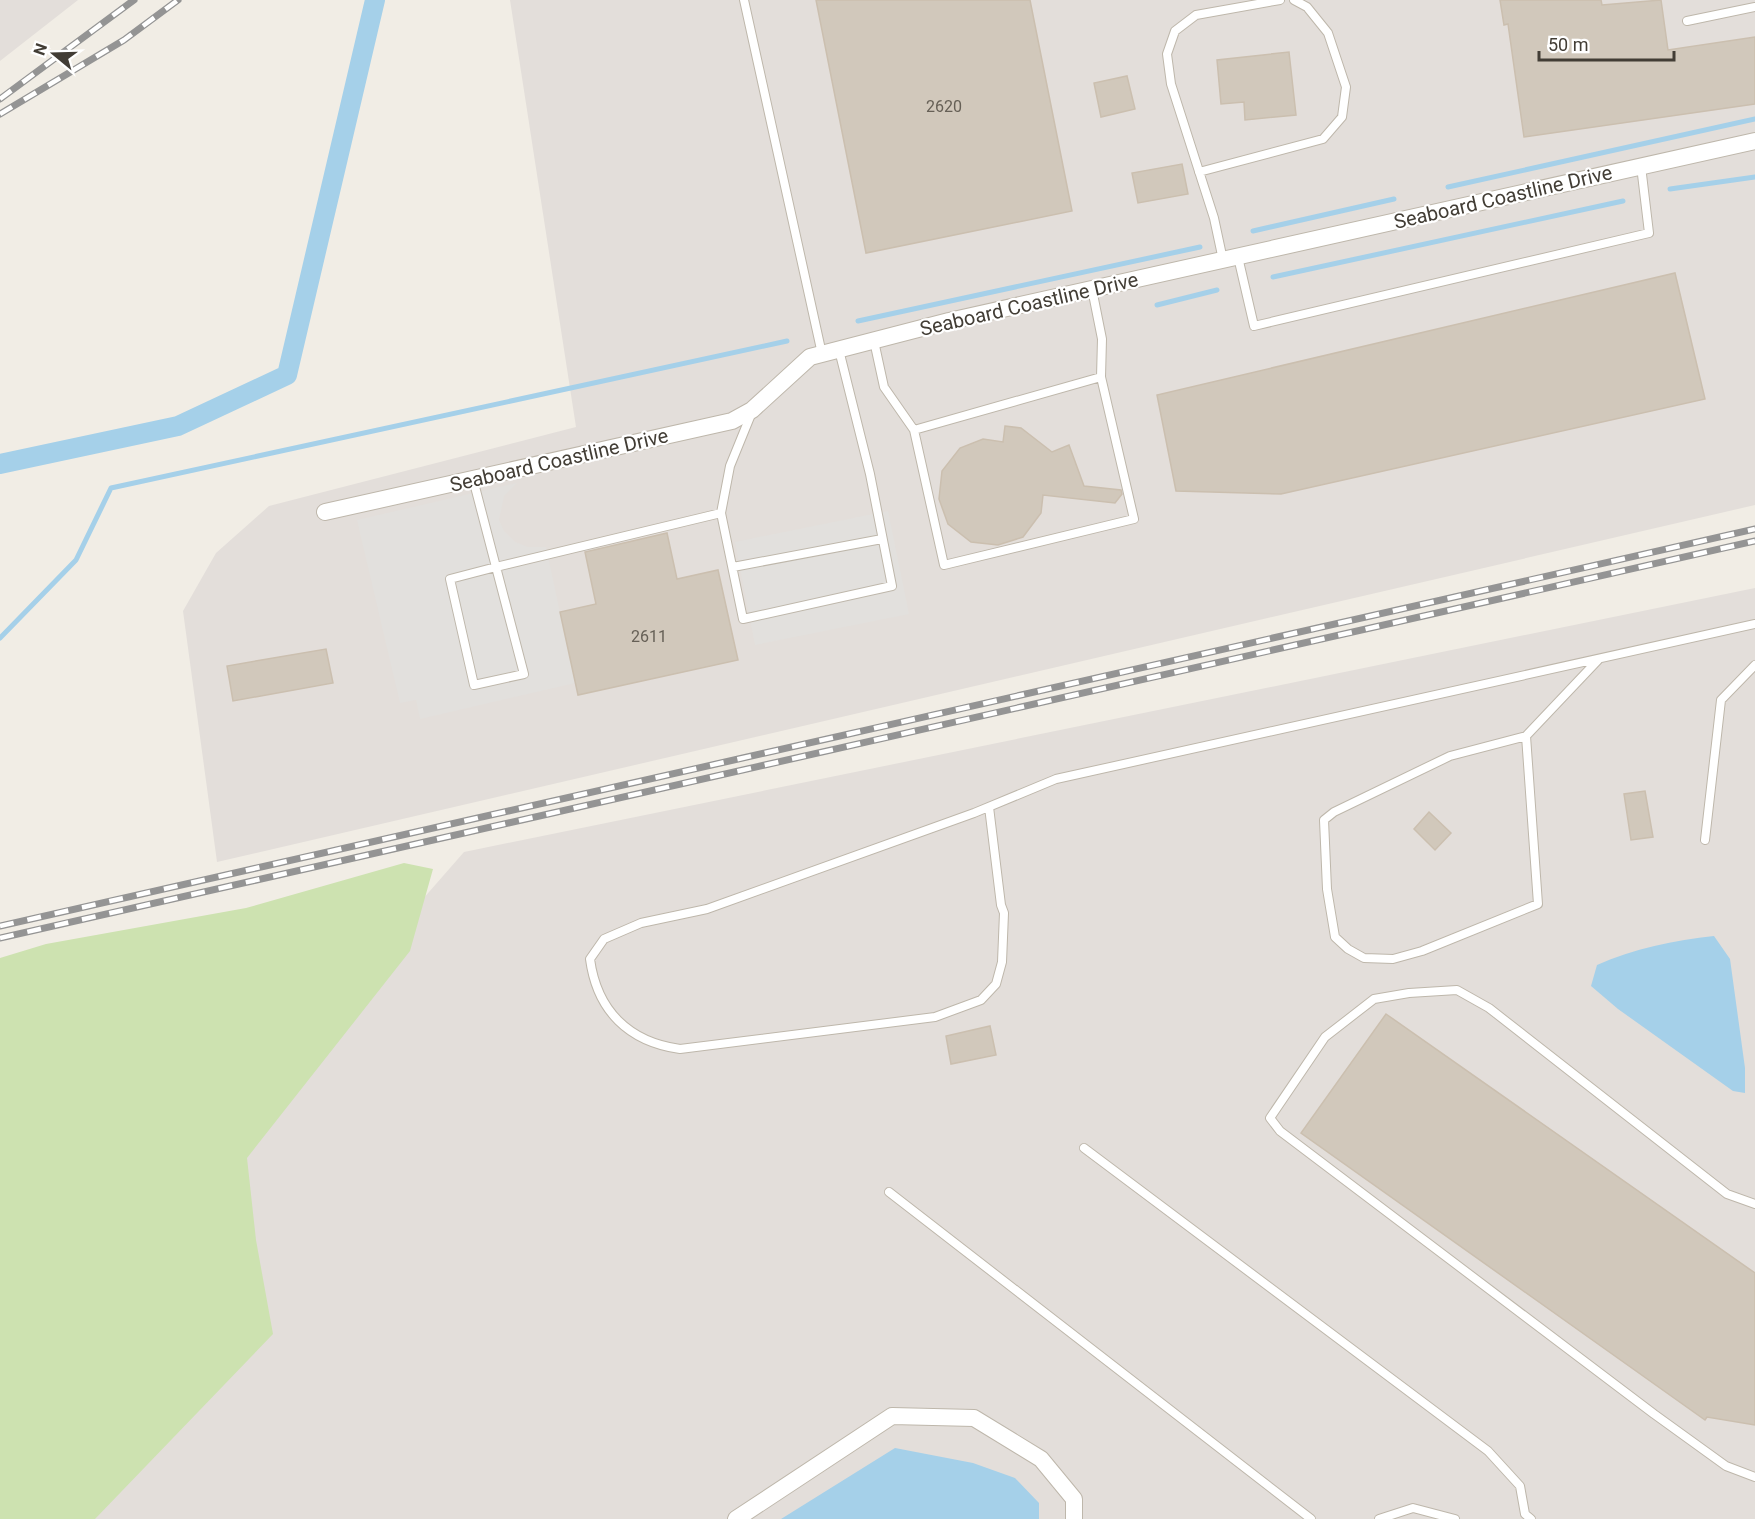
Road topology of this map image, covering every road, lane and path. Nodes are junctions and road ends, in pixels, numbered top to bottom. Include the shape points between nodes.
1 (744, 0) edge
2 (1280, 0) edge
3 (1294, 0) edge
4 (1755, 6) edge
5 (1687, 21) dead end
6 (1755, 141) edge
7 (1641, 166) junction
8 (1199, 172) junction
9 (1231, 258) junction
10 (1092, 289) junction
11 (874, 341) junction
12 (839, 350) junction
13 (822, 354) junction
14 (1101, 377) junction
15 (752, 411) junction
16 (914, 430) junction
17 (473, 479) junction
18 (325, 512) dead end
19 (721, 513) junction
20 (882, 539) junction
21 (496, 567) junction
22 (732, 567) junction
23 (1755, 624) edge
24 (1599, 659) junction
25 (1755, 665) edge
26 (1526, 736) junction
27 (989, 807) junction
28 (1705, 840) dead end
29 (1084, 1148) dead end
30 (889, 1192) dead end
31 (1755, 1204) edge
32 (1755, 1477) edge
33 (1524, 1517) edge
34 (736, 1519) edge
35 (1074, 1519) edge
36 (1311, 1519) edge
37 (1379, 1519) edge
38 (1455, 1519) edge

1 - 13 lane
2 - 8 lane via 1196,15 1176,31 1167,54 1171,84
3 - 8 lane via 1308,6 1328,33 1346,87 1342,117 1323,139
4 - 5 lane
6 - 7 street, Seaboard Coastline Drive
7 - 9 street, Seaboard Coastline Drive
7 - 9 lane via 1649,233 1254,326
8 - 9 lane
9 - 10 street, Seaboard Coastline Drive
10 - 11 street, Seaboard Coastline Drive
10 - 14 lane via 1102,339
11 - 12 street, Seaboard Coastline Drive
11 - 16 lane via 885,387
12 - 13 street, Seaboard Coastline Drive
12 - 20 lane
13 - 15 street, Seaboard Coastline Drive via 810,357
14 - 16 lane
14 - 16 lane via 1134,519 944,565
15 - 17 street, Seaboard Coastline Drive via 732,421
15 - 19 lane via 730,466
17 - 18 street, Seaboard Coastline Drive
17 - 21 lane
19 - 21 lane
19 - 22 lane
20 - 22 lane
20 - 22 lane via 892,586 743,619
21 - 21 lane via 524,674 474,685 450,579
23 - 24 lane
24 - 26 lane
24 - 27 lane via 1056,779
25 - 28 lane via 1721,700
26 - 26 lane via 1538,904 1393,959 1364,958 1348,950 1335,938 1327,890 1324,820 1450,756
27 - 27 lane via 707,909 641,923 604,939 590,959 594,985 623,1028 659,1046 680,1049 935,1017 981,1000 996,984 1002,962 1004,913
29 - 33 lane via 1488,1451 1520,1486
30 - 36 lane
31 - 32 lane via 1727,1194 1489,1008 1456,990 1374,999 1325,1037 1270,1118 1280,1131 1654,1414 1726,1466
34 - 35 street via 892,1416 974,1418 1041,1459 1074,1499
37 - 38 lane via 1413,1508

